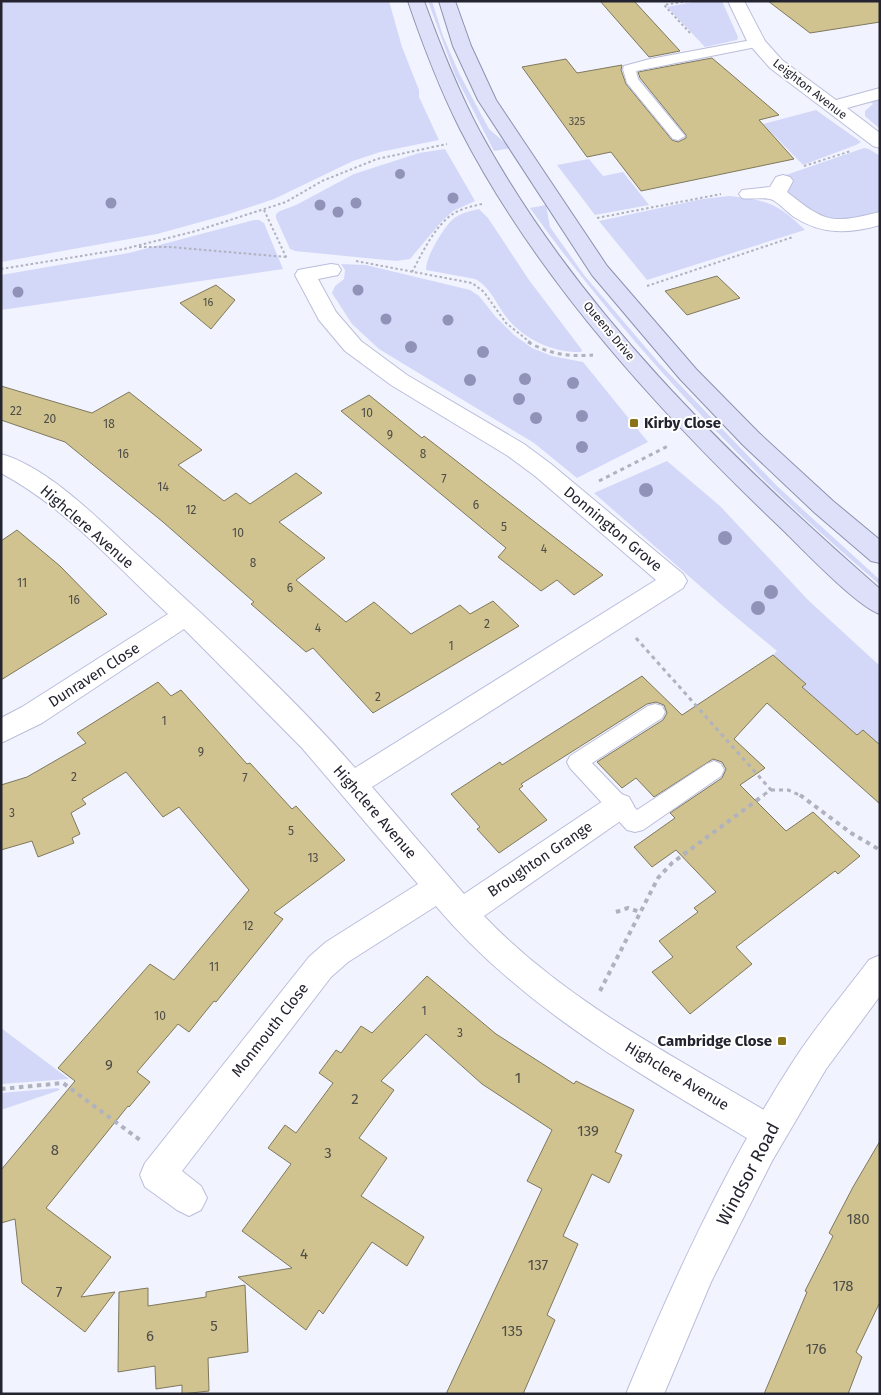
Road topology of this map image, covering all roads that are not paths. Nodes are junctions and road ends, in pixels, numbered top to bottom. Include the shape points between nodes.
1 (416, 1) edge
2 (447, 1) edge
3 (736, 1) edge
4 (757, 43) junction
5 (880, 93) edge
6 (832, 107) junction
7 (678, 136) dead end
8 (879, 141) edge
9 (749, 194) dead end
10 (880, 218) edge
11 (341, 265) road end
12 (1, 462) edge
13 (880, 554) edge
14 (880, 604) edge
15 (186, 615) junction
16 (655, 712) dead end
17 (1, 732) edge
18 (714, 770) dead end
19 (352, 785) junction
20 (619, 806) junction
21 (439, 887) junction
22 (461, 914) junction
23 (880, 970) edge
24 (770, 1132) junction
25 (189, 1198) dead end
26 (645, 1394) edge

1 - 14 main road, Queens Drive via 428,40 460,114 497,179 567,280 689,422 798,531
2 - 13 main road via 455,29 487,100 600,270 688,374 751,439
3 - 4 street, Leighton Avenue
4 - 6 street, Leighton Avenue via 776,64
4 - 7 lane via 629,69 632,80
5 - 6 street
6 - 8 street, Leighton Avenue
9 - 10 street via 780,187 807,218 830,225 857,225
11 - 19 street, Donnington Grove via 300,266 327,315 353,346 399,380 516,450 674,581
12 - 15 street, Highclere Avenue via 22,472 51,494
15 - 17 street, Dunraven Close
15 - 19 street, Highclere Avenue via 294,721
16 - 20 lane via 577,762
18 - 20 lane via 636,823
19 - 21 street, Highclere Avenue
20 - 22 street, Broughton Grange
21 - 22 street, Highclere Avenue
21 - 25 street, Monmouth Close via 337,952 320,967 157,1175
22 - 24 street, Highclere Avenue via 536,985 591,1024
23 - 24 street, Windsor Road via 807,1069
24 - 26 street, Windsor Road via 684,1301

